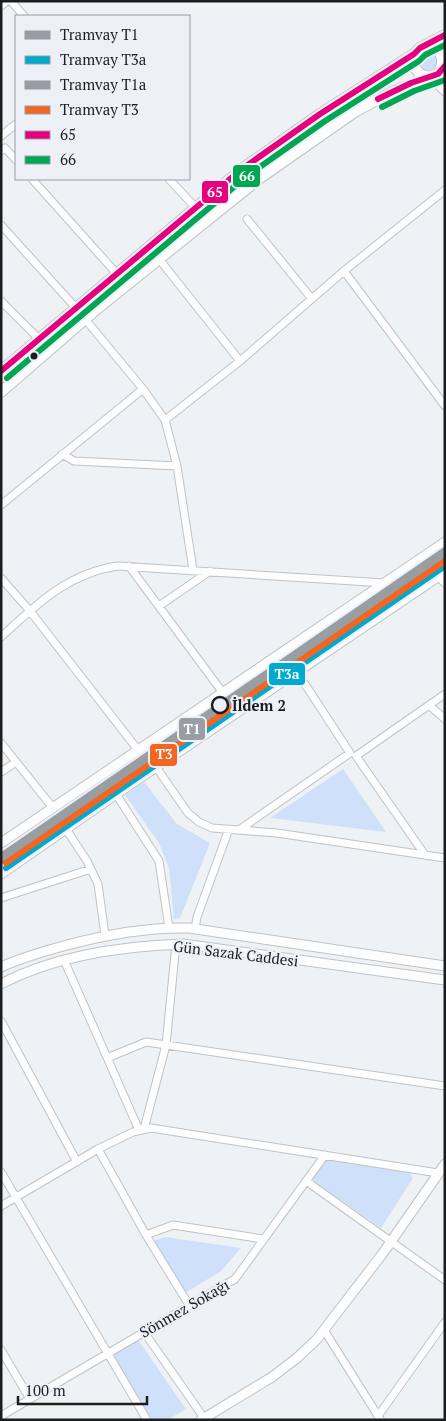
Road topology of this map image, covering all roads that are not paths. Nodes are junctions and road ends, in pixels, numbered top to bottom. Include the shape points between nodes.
1 (7, 1) edge
2 (11, 1) edge
3 (1, 6) edge
4 (23, 15) edge
5 (445, 35) edge
6 (424, 46) junction
7 (414, 54) junction
8 (444, 62) edge
9 (429, 77) junction
10 (445, 91) edge
11 (15, 125) edge
12 (1, 136) edge
13 (1, 151) edge
14 (15, 159) edge
15 (33, 180) edge
16 (170, 180) edge
17 (445, 190) edge
18 (196, 208) junction
19 (247, 219) dead end
20 (1, 225) edge
21 (159, 259) junction
22 (344, 271) junction
23 (117, 274) junction
24 (312, 299) junction
25 (1, 301) edge
26 (76, 308) junction
27 (86, 319) junction
28 (39, 339) junction
29 (240, 361) junction
30 (1, 372) edge
31 (143, 388) junction
32 (1, 392) edge
33 (445, 406) edge
34 (165, 420) junction
35 (62, 454) junction
36 (176, 466) junction
37 (1, 505) edge
38 (445, 542) edge
39 (129, 566) junction
40 (194, 570) junction
41 (210, 571) junction
42 (1, 578) edge
43 (442, 578) edge
44 (385, 583) junction
45 (159, 606) junction
46 (30, 611) junction
47 (1, 637) edge
48 (297, 672) junction
49 (223, 693) junction
50 (445, 694) edge
51 (429, 705) junction
52 (445, 719) edge
53 (1, 743) edge
54 (138, 750) junction
55 (353, 754) junction
56 (16, 762) junction
57 (156, 767) junction
58 (1, 772) edge
59 (116, 794) junction
60 (53, 808) junction
61 (66, 829) junction
62 (229, 829) junction
63 (239, 830) junction
64 (1, 844) edge
65 (425, 855) junction
66 (445, 858) edge
67 (91, 869) junction
68 (1, 874) edge
69 (1, 898) edge
70 (170, 928) junction
71 (195, 929) junction
72 (105, 935) junction
73 (176, 944) junction
74 (64, 960) junction
75 (445, 966) edge
76 (1, 967) edge
77 (445, 980) edge
78 (1, 984) edge
79 (1, 1021) edge
80 (166, 1045) junction
81 (107, 1058) junction
82 (445, 1086) edge
83 (141, 1130) junction
84 (98, 1150) junction
85 (325, 1155) junction
86 (77, 1162) junction
87 (445, 1164) edge
88 (1, 1172) edge
89 (438, 1173) junction
90 (306, 1181) junction
91 (16, 1198) junction
92 (1, 1206) edge
93 (146, 1235) junction
94 (263, 1239) junction
95 (391, 1242) junction
96 (445, 1280) edge
97 (189, 1305) junction
98 (445, 1322) edge
99 (324, 1330) junction
100 (144, 1332) junction
101 (1, 1350) edge
102 (108, 1353) junction
103 (30, 1399) junction
104 (1, 1416) edge
105 (379, 1418) edge
106 (203, 1419) edge
107 (147, 1420) edge

1 - 3 street
2 - 4 street
5 - 6 main road
6 - 7 main road
6 - 8 main road via 437,47
7 - 9 main road via 414,68
7 - 18 main road via 280,141
8 - 9 main road via 438,74
9 - 10 street
9 - 21 main road via 394,91 338,123 260,178
11 - 12 street
13 - 14 street via 5,148
15 - 23 street
16 - 18 street
17 - 22 street
18 - 23 main road
19 - 24 street
20 - 26 street
21 - 27 main road
21 - 29 street
22 - 24 street
22 - 33 street
23 - 26 main road
24 - 29 street
25 - 28 street
26 - 28 main road
27 - 31 street
27 - 32 main road
28 - 30 main road
29 - 34 street
31 - 34 street
31 - 35 street
34 - 36 street
35 - 36 street via 74,461
35 - 37 street
36 - 40 street
38 - 44 street
39 - 40 street
39 - 45 street
39 - 46 street via 78,577
40 - 41 street
41 - 44 street
41 - 45 street
42 - 46 street
43 - 48 street
44 - 49 street
45 - 49 street
46 - 47 street
46 - 54 street
48 - 55 street
48 - 57 street
49 - 54 street
50 - 51 street
51 - 52 street
51 - 55 street
53 - 56 street
54 - 60 street
55 - 63 street
55 - 65 street
56 - 58 street
56 - 60 street
57 - 59 street
57 - 62 street via 193,818 212,828
59 - 61 street
59 - 70 street via 159,861
60 - 64 street
61 - 67 street
61 - 68 street
62 - 63 street
62 - 71 street
63 - 65 street
65 - 66 street
67 - 69 street
67 - 72 street via 98,884
70 - 71 street, Gün Sazak Caddesi
70 - 72 street, Gün Sazak Caddesi
71 - 75 street, Gün Sazak Caddesi
72 - 76 street, Gün Sazak Caddesi via 31,955
73 - 74 street, Gün Sazak Caddesi via 148,945
73 - 77 street, Gün Sazak Caddesi
73 - 80 street
74 - 78 street, Gün Sazak Caddesi
74 - 81 street
79 - 86 street
80 - 81 street via 146,1042
80 - 82 street
80 - 83 street
81 - 83 street
83 - 84 street
83 - 85 street via 157,1129
84 - 86 street
84 - 93 street
85 - 89 street
85 - 90 street, Sönmez Sokağı
86 - 91 street
87 - 89 street
88 - 91 street
89 - 95 street
90 - 94 street, Sönmez Sokağı
90 - 95 street
91 - 92 street
91 - 102 street
93 - 94 street via 172,1225
93 - 97 street
94 - 97 street, Sönmez Sokağı via 234,1278
95 - 96 street
95 - 99 street
97 - 100 street, Sönmez Sokağı
98 - 105 street
99 - 105 street
99 - 106 street via 279,1372
100 - 102 street, Sönmez Sokağı
100 - 106 street
101 - 103 street
102 - 103 street, Sönmez Sokağı
102 - 107 street
103 - 104 street, Sönmez Sokağı

